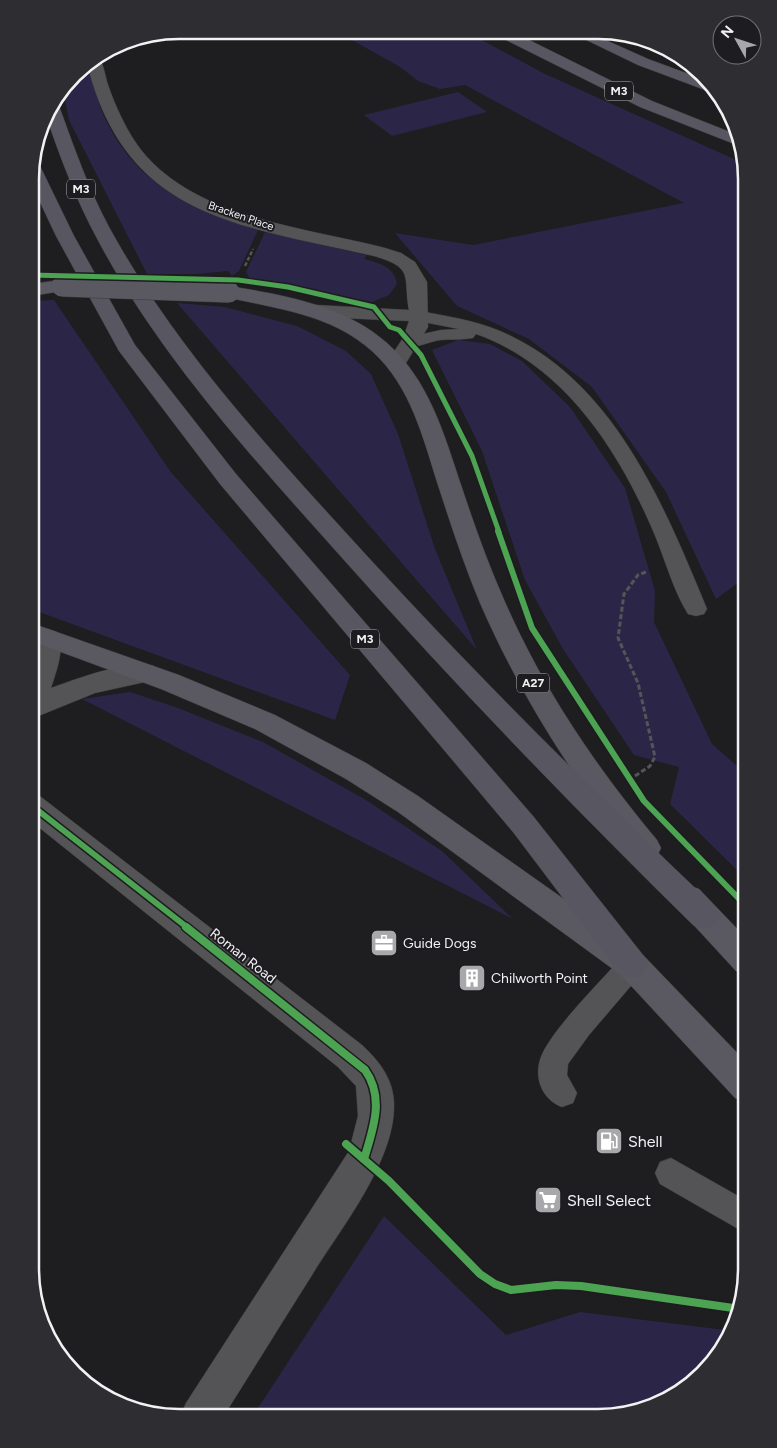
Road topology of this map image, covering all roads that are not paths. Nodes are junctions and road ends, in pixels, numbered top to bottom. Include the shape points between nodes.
1 (514, 39) edge
2 (592, 39) edge
3 (95, 67) edge
4 (702, 84) edge
5 (53, 116) edge
6 (732, 139) edge
7 (39, 181) edge
8 (39, 289) edge
9 (316, 311) junction
10 (420, 316) junction
11 (517, 346) junction
12 (403, 353) junction
13 (696, 609) dead end
14 (39, 635) edge
15 (145, 673) junction
16 (39, 686) edge
17 (39, 705) edge
18 (39, 812) edge
19 (704, 916) junction
20 (738, 952) edge
21 (632, 965) junction
22 (738, 1077) edge
23 (562, 1093) dead end
24 (671, 1173) dead end
25 (738, 1213) edge
26 (205, 1409) edge

1 - 6 highway, M3 via 646,104
2 - 4 highway
3 - 10 street, Bracken Place via 114,117 145,165 187,194 265,226 400,259 418,278
5 - 19 highway, M3 via 67,158 110,244 152,311 232,417 471,684
7 - 21 highway, M3 via 65,236 126,347 228,478 523,824
8 - 9 main road, A27, bridge via 62,286 229,292
9 - 10 street
9 - 12 main road, A27
10 - 11 lane via 482,331
10 - 12 street
11 - 12 lane via 488,337 441,334
11 - 13 lane via 554,371 610,434 641,482
12 - 19 main road, A27 via 493,602 516,652 583,763 633,833
14 - 15 main road
14 - 16 street via 46,665
15 - 17 street via 98,681
15 - 21 main road via 265,722 356,771 463,843
18 - 26 street, Roman Road via 350,1056 367,1073 376,1094 375,1121 364,1159
19 - 20 main road, A27
21 - 22 main road
21 - 23 lane via 554,1060 552,1078
24 - 25 lane

